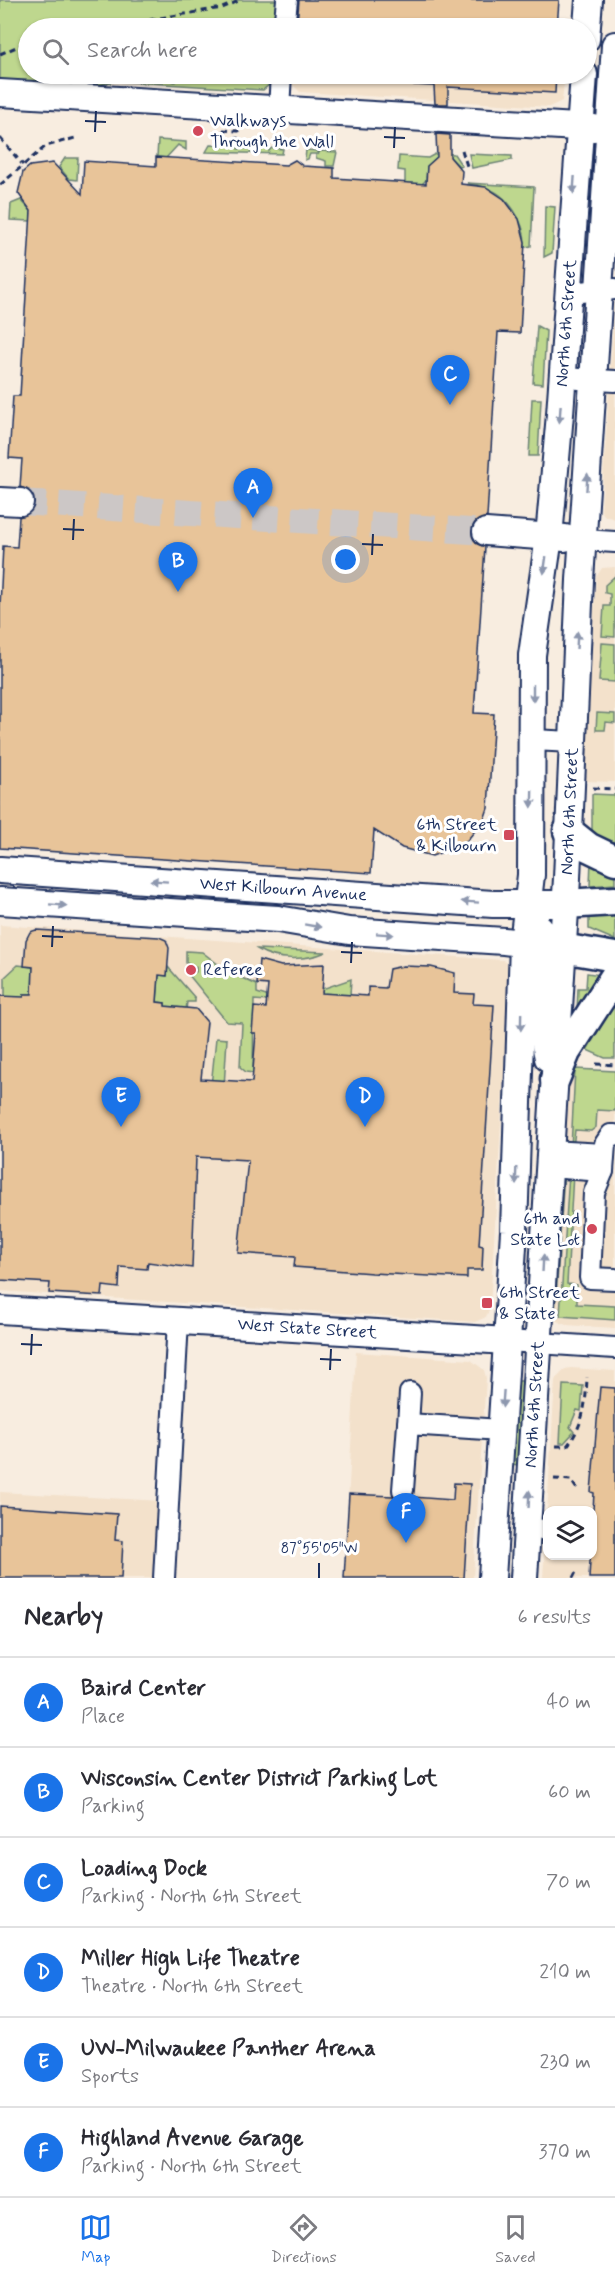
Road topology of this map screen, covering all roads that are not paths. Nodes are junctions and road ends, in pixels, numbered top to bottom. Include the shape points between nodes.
1 (286, 0) edge
2 (590, 0) edge
3 (285, 18) edge
4 (588, 18) edge
5 (615, 45) edge
6 (280, 84) edge
7 (583, 84) edge
8 (0, 93) edge
9 (279, 110) junction
10 (579, 127) junction
11 (612, 129) edge
12 (607, 289) edge
13 (568, 292) junction
14 (565, 330) junction
15 (597, 332) junction
16 (562, 378) junction
17 (604, 381) edge
18 (486, 532) tunnel mouth
19 (549, 537) junction
20 (583, 540) junction
21 (615, 542) edge
22 (533, 740) junction
23 (572, 742) junction
24 (568, 831) junction
25 (615, 860) edge
26 (0, 870) edge
27 (228, 886) junction
28 (0, 901) edge
29 (615, 901) edge
30 (528, 904) junction
31 (565, 904) junction
32 (226, 916) junction
33 (542, 945) junction
34 (615, 957) edge
35 (615, 976) edge
36 (555, 1079) junction
37 (615, 1135) edge
38 (550, 1159) junction
39 (604, 1162) junction
40 (615, 1279) edge
41 (0, 1310) edge
42 (178, 1321) junction
43 (507, 1341) junction
44 (538, 1342) junction
45 (615, 1347) edge
46 (410, 1394) dead end
47 (408, 1424) junction
48 (501, 1430) junction
49 (403, 1490) dead end
50 (537, 1530) edge
51 (164, 1578) edge
52 (492, 1578) edge
53 (524, 1578) edge

1 - 3 street
2 - 4 main road
5 - 11 main road, North 6th Street
6 - 9 street
7 - 10 main road, North 6th Street
8 - 9 main road
9 - 10 main road
10 - 11 main road
10 -> 13 main road, North 6th Street
11 - 12 main road, North 6th Street
12 - 13 street
12 - 15 main road, North 6th Street
13 - 14 main road, North 6th Street
14 - 15 main road
14 - 16 main road, North 6th Street
15 - 17 main road, North 6th Street
16 - 17 street
16 -> 19 main road, North 6th Street
20 -> 17 main road, North 6th Street
18 - 19 main road
19 - 20 main road
19 -> 22 main road, North 6th Street via 532,655
20 - 21 street
23 -> 20 main road, North 6th Street
22 - 23 street
22 -> 30 main road, North 6th Street
23 - 24 main road, North 6th Street
24 - 25 highway via 588,847
24 - 31 main road, North 6th Street
27 -> 26 main road, West Kilbourn Avenue
30 -> 27 main road, West Kilbourn Avenue
27 - 32 street
28 -> 32 main road, West Kilbourn Avenue
29 - 31 highway
30 - 31 main road, West Kilbourn Avenue
30 - 33 main road via 538,920
31 - 33 main road, North 6th Street
32 -> 33 main road, West Kilbourn Avenue via 278,919 349,931
33 - 34 highway
33 - 36 main road, North 6th Street
33 -> 43 main road, North 6th Street via 516,1187
35 - 36 highway via 566,1052
36 - 38 main road, North 6th Street
37 - 39 street via 605,1144
38 - 39 street
44 -> 38 main road, North 6th Street
39 - 40 street via 594,1193 590,1278
41 - 42 main road, West State Street
42 - 43 main road, West State Street
42 - 51 street
43 - 44 street, West State Street
43 -> 48 main road, North 6th Street
44 - 45 street, West State Street
50 -> 44 main road, North 6th Street
46 - 47 street
47 - 48 street
47 - 49 street
48 - 52 main road, North 6th Street
50 - 53 main road, North 6th Street

